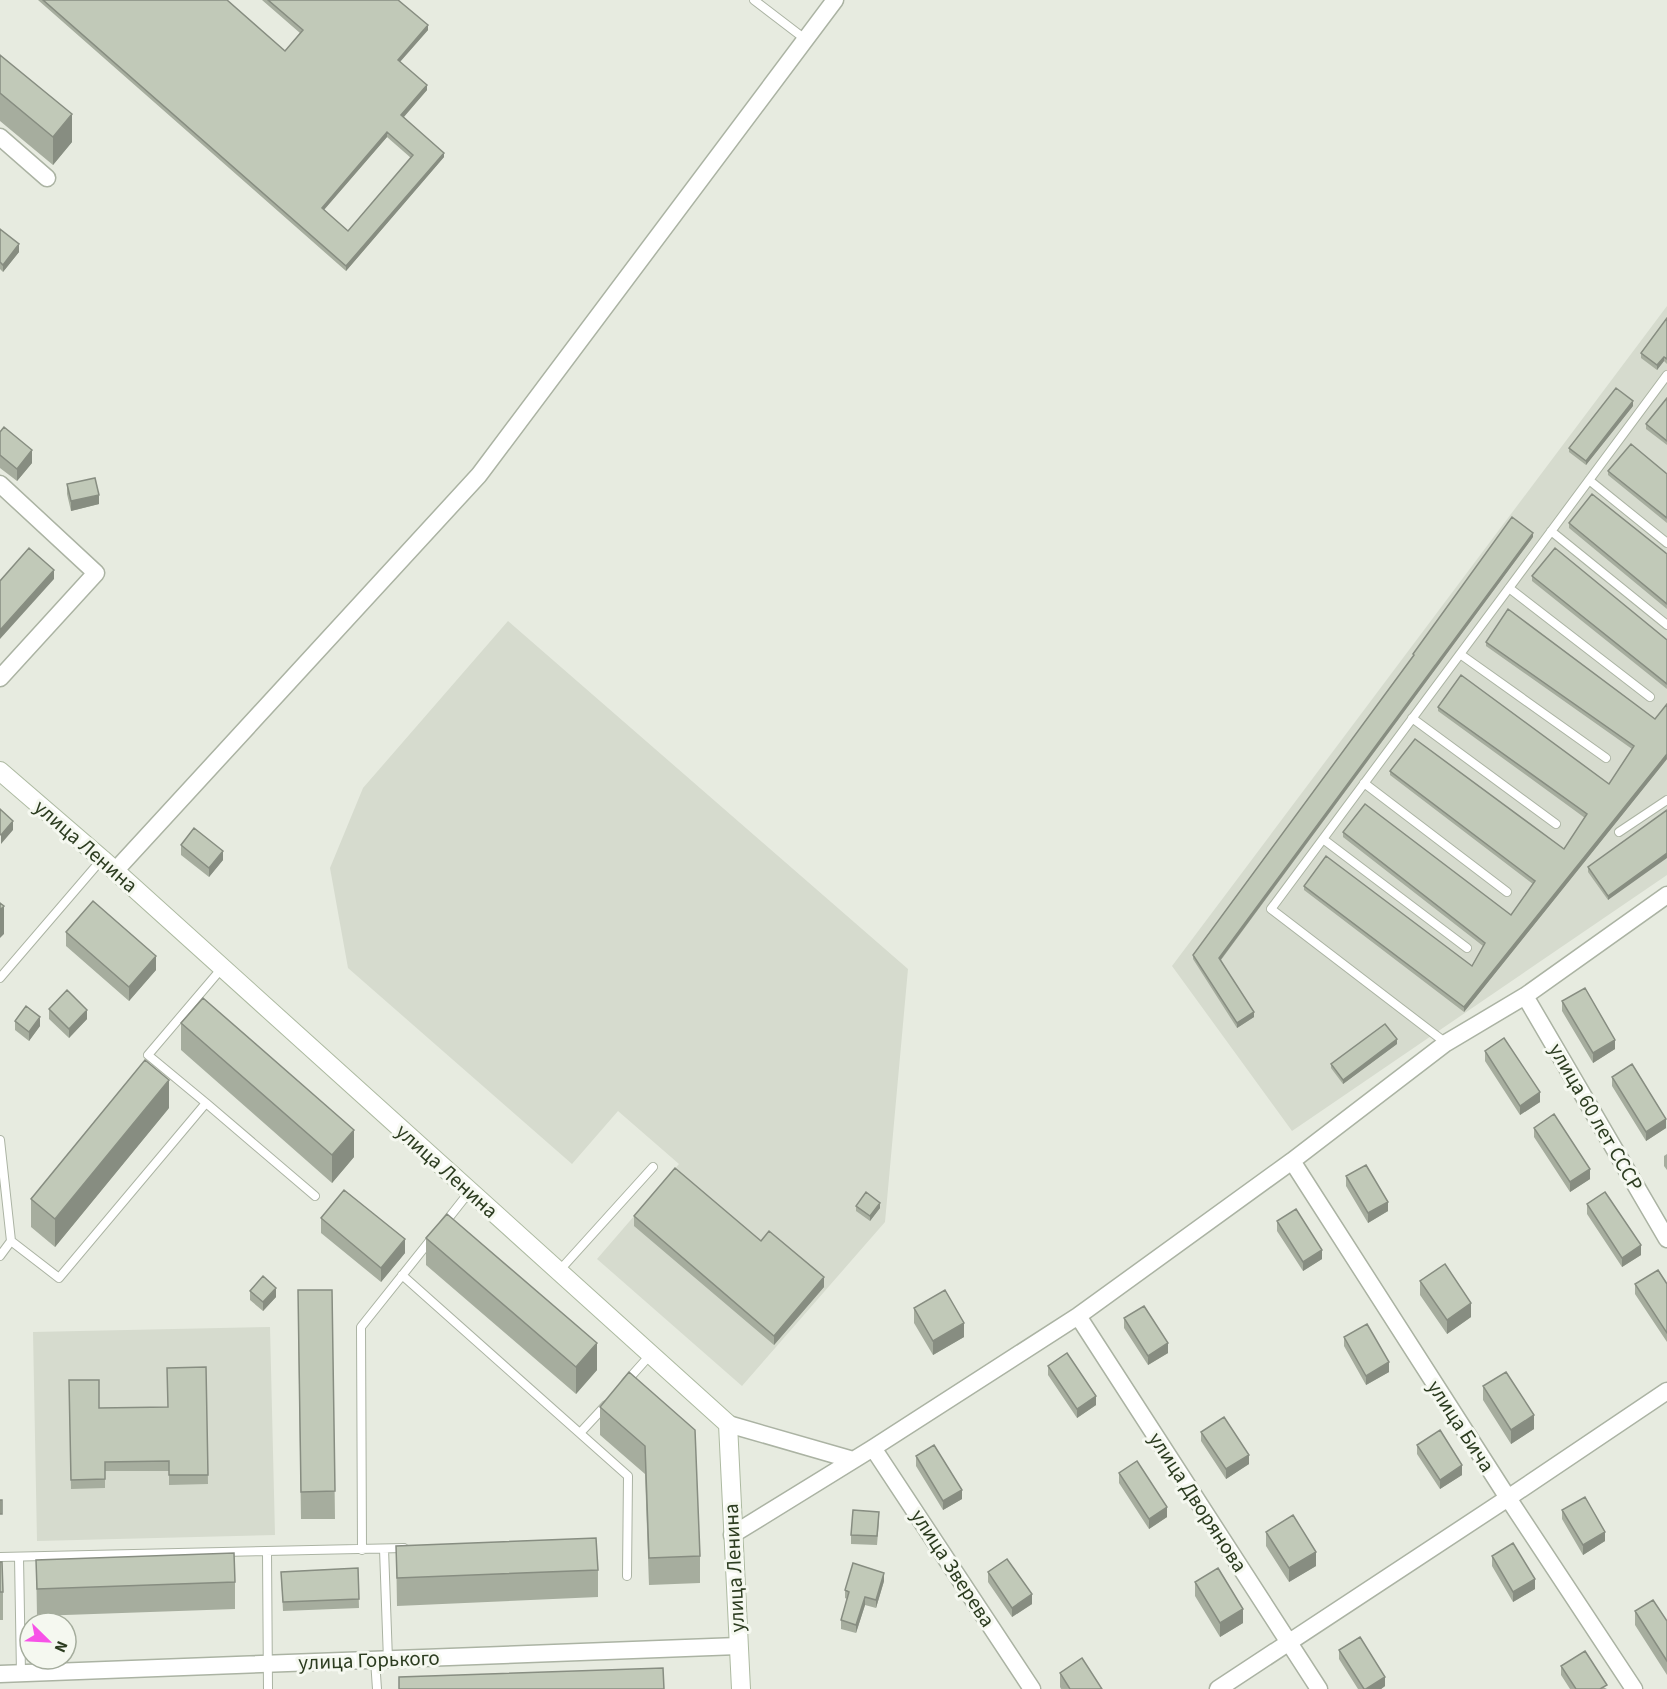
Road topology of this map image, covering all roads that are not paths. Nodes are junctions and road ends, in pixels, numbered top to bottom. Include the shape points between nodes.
1 (754, 0) edge
2 (835, 0) edge
3 (806, 39) junction
4 (0, 138) edge
5 (47, 178) dead end
6 (1665, 381) edge
7 (1589, 480) junction
8 (0, 484) edge
9 (1551, 531) junction
10 (1667, 543) edge
11 (1509, 588) junction
12 (1667, 625) edge
13 (1460, 654) junction
14 (0, 678) edge
15 (1650, 697) dead end
16 (1412, 718) junction
17 (1606, 758) dead end
18 (0, 771) edge
19 (1365, 783) junction
20 (1667, 800) edge
21 (1556, 824) dead end
22 (1619, 832) dead end
23 (1323, 839) junction
24 (108, 865) junction
25 (1507, 892) dead end
26 (1667, 895) edge
27 (1467, 948) dead end
28 (222, 968) junction
29 (0, 978) edge
30 (1525, 996) junction
31 (1446, 1043) junction
32 (206, 1103) junction
33 (0, 1140) edge
34 (1292, 1161) junction
35 (652, 1167) dead end
36 (470, 1191) junction
37 (315, 1196) dead end
38 (1667, 1239) edge
39 (11, 1241) junction
40 (0, 1256) edge
41 (559, 1272) junction
42 (402, 1275) junction
43 (1078, 1316) junction
44 (651, 1354) junction
45 (619, 1389) edge
46 (1667, 1390) edge
47 (611, 1398) edge
48 (728, 1424) junction
49 (580, 1433) junction
50 (873, 1448) junction
51 (853, 1460) junction
52 (1508, 1498) junction
53 (732, 1535) junction
54 (408, 1548) edge
55 (384, 1549) junction
56 (362, 1550) junction
57 (267, 1552) junction
58 (0, 1557) edge
59 (19, 1557) junction
60 (627, 1576) dead end
61 (1289, 1643) junction
62 (738, 1646) junction
63 (382, 1660) junction
64 (268, 1664) junction
65 (0, 1674) edge
66 (21, 1674) junction
67 (267, 1689) edge
68 (377, 1689) edge
69 (741, 1689) edge
70 (1032, 1689) edge
71 (1218, 1689) edge
72 (1318, 1689) edge
73 (1634, 1689) edge

1 - 3 lane
2 - 3 street
3 - 24 street via 479,475
4 - 5 street
6 - 7 lane
7 - 9 lane
7 - 10 lane
8 - 14 street via 96,573
9 - 11 lane
9 - 12 lane
11 - 13 lane
11 - 15 lane
13 - 16 lane
13 - 17 lane
16 - 19 lane
16 - 21 lane
18 - 24 street, улица Ленина
19 - 23 lane
19 - 25 lane
20 - 22 lane
23 - 27 lane
23 - 31 lane via 1271,909
24 - 28 street, улица Ленина
24 - 29 lane
26 - 30 street
28 - 32 lane via 148,1055
28 - 36 street, улица Ленина
30 - 31 street
30 - 38 street, улица 60 лет СССР
31 - 34 street
32 - 37 lane
32 - 39 lane via 59,1278
33 - 39 lane
34 - 43 street
34 - 52 street, улица Бича
35 - 41 lane
36 - 41 street, улица Ленина
36 - 42 lane
39 - 40 lane
41 - 44 street, улица Ленина
42 - 49 lane
42 - 56 lane via 361,1327
43 - 50 street
43 - 61 street, улица Дворянова
44 - 45 lane
44 - 48 street, улица Ленина
46 - 52 street
47 - 49 lane
48 - 51 street
48 - 53 street, улица Ленина
49 - 60 lane via 628,1476
50 - 51 street
50 - 70 street, улица Зверева
51 - 53 street
52 - 61 street
52 - 73 street, улица Бича
53 - 62 street, улица Ленина
54 - 55 lane
55 - 56 lane
55 - 63 lane
56 - 57 lane
57 - 59 lane
57 - 64 lane
58 - 59 lane
59 - 66 lane
61 - 71 street
61 - 72 street, улица Дворянова
62 - 63 street, улица Горького
62 - 69 street, улица Ленина
63 - 64 street, улица Горького
63 - 68 lane
64 - 66 street, улица Горького
64 - 67 lane
65 - 66 street, улица Горького

